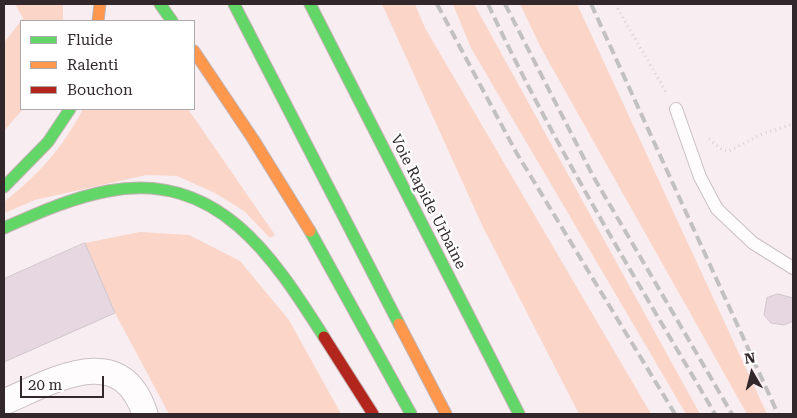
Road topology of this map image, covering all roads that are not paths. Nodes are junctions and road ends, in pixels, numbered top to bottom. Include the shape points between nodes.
1 (100, 4) edge
2 (160, 4) edge
3 (234, 4) edge
4 (310, 4) edge
5 (98, 20) edge
6 (171, 20) edge
7 (195, 52) edge
8 (676, 109) dead end
9 (69, 110) edge
10 (4, 187) edge
11 (4, 228) edge
12 (793, 268) edge
13 (4, 402) edge
14 (145, 414) edge
15 (373, 414) edge
16 (411, 414) edge
17 (446, 414) edge
18 (519, 414) edge

1 - 5 highway
2 - 6 highway
3 - 17 highway
4 - 18 highway, Voie Rapide Urbaine
7 - 16 highway via 265,156
8 - 12 lane via 700,177 717,209 753,243
9 - 10 highway via 48,142
11 - 15 highway via 78,199 117,190 165,190 220,210 266,252
13 - 14 street via 72,374 104,372 129,382 137,392

